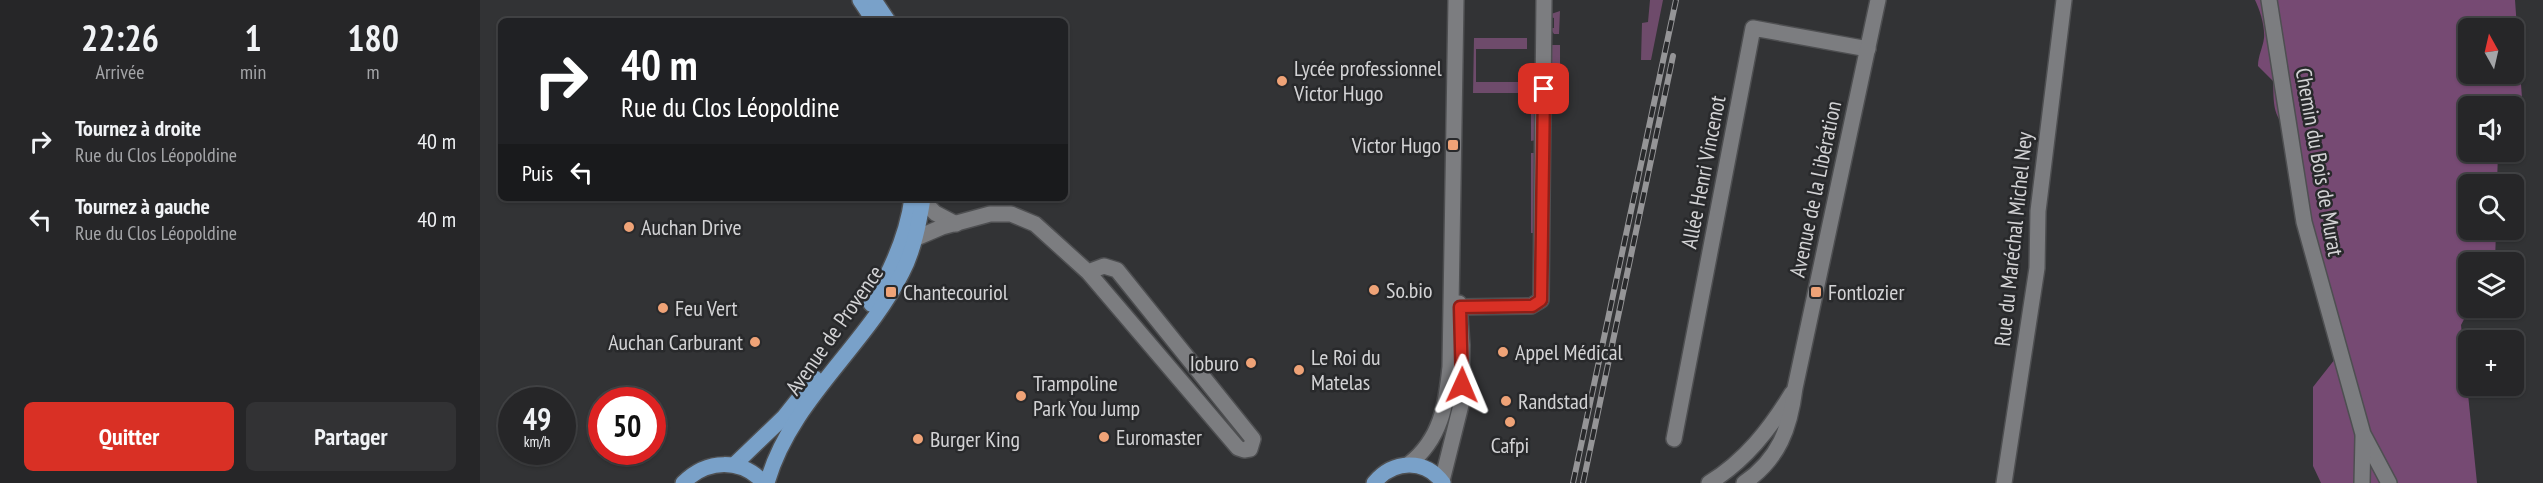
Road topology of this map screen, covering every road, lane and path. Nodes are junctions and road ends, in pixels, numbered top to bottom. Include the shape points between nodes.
1 (860, 0) edge
2 (874, 0) edge
3 (1456, 0) edge
4 (1544, 0) edge
5 (1878, 0) edge
6 (2064, 0) edge
7 (2269, 0) edge
8 (872, 18) edge
9 (886, 18) edge
10 (1868, 49) junction
11 (918, 201) edge
12 (919, 201) edge
13 (921, 201) edge
14 (956, 224) junction
15 (1453, 235) junction
16 (915, 239) junction
17 (1088, 272) junction
18 (1460, 307) junction
19 (1795, 388) junction
20 (2363, 434) junction
21 (1674, 439) dead end
22 (1408, 464) junction
23 (1737, 464) junction
24 (734, 465) junction
25 (1442, 482) edge
26 (1749, 482) edge
27 (683, 483) edge
28 (766, 483) edge
29 (1374, 483) edge
30 (1708, 483) edge
31 (2004, 483) edge
32 (2362, 483) edge
33 (2389, 483) edge

1 - 8 main road
2 - 9 main road
3 - 15 street
4 - 18 street via 1541,300 1532,306
5 - 10 street, Avenue de la Libération
6 - 31 street, Rue du Maréchal Michel Ney via 2038,211 2037,268
7 - 20 street, Chemin du Bois de Murat via 2304,222
10 - 19 street, Avenue de la Libération
10 - 21 street, Allée Henri Vincenot via 1753,28
11 - 24 main road, Avenue de Provence via 872,303 784,417
12 - 16 main road, Avenue de Provence
13 - 14 street
14 - 16 street
14 - 17 street via 990,214 1022,217 1048,233
15 - 18 street
15 - 22 street via 1447,392 1437,432
16 - 28 main road, Avenue de Provence via 891,292 785,439
17 - 17 street via 1104,266 1117,270 1253,439 1250,448 1238,448
18 - 25 street via 1461,405
19 - 23 street, Avenue de la Libération via 1762,437
19 - 26 street, Avenue de la Libération via 1784,437
20 - 32 street
20 - 33 street
22 - 25 main road via 1427,469
22 - 29 main road via 1389,469
23 - 26 street
23 - 30 street, Avenue de la Libération
24 - 27 main road via 710,466
24 - 28 main road

